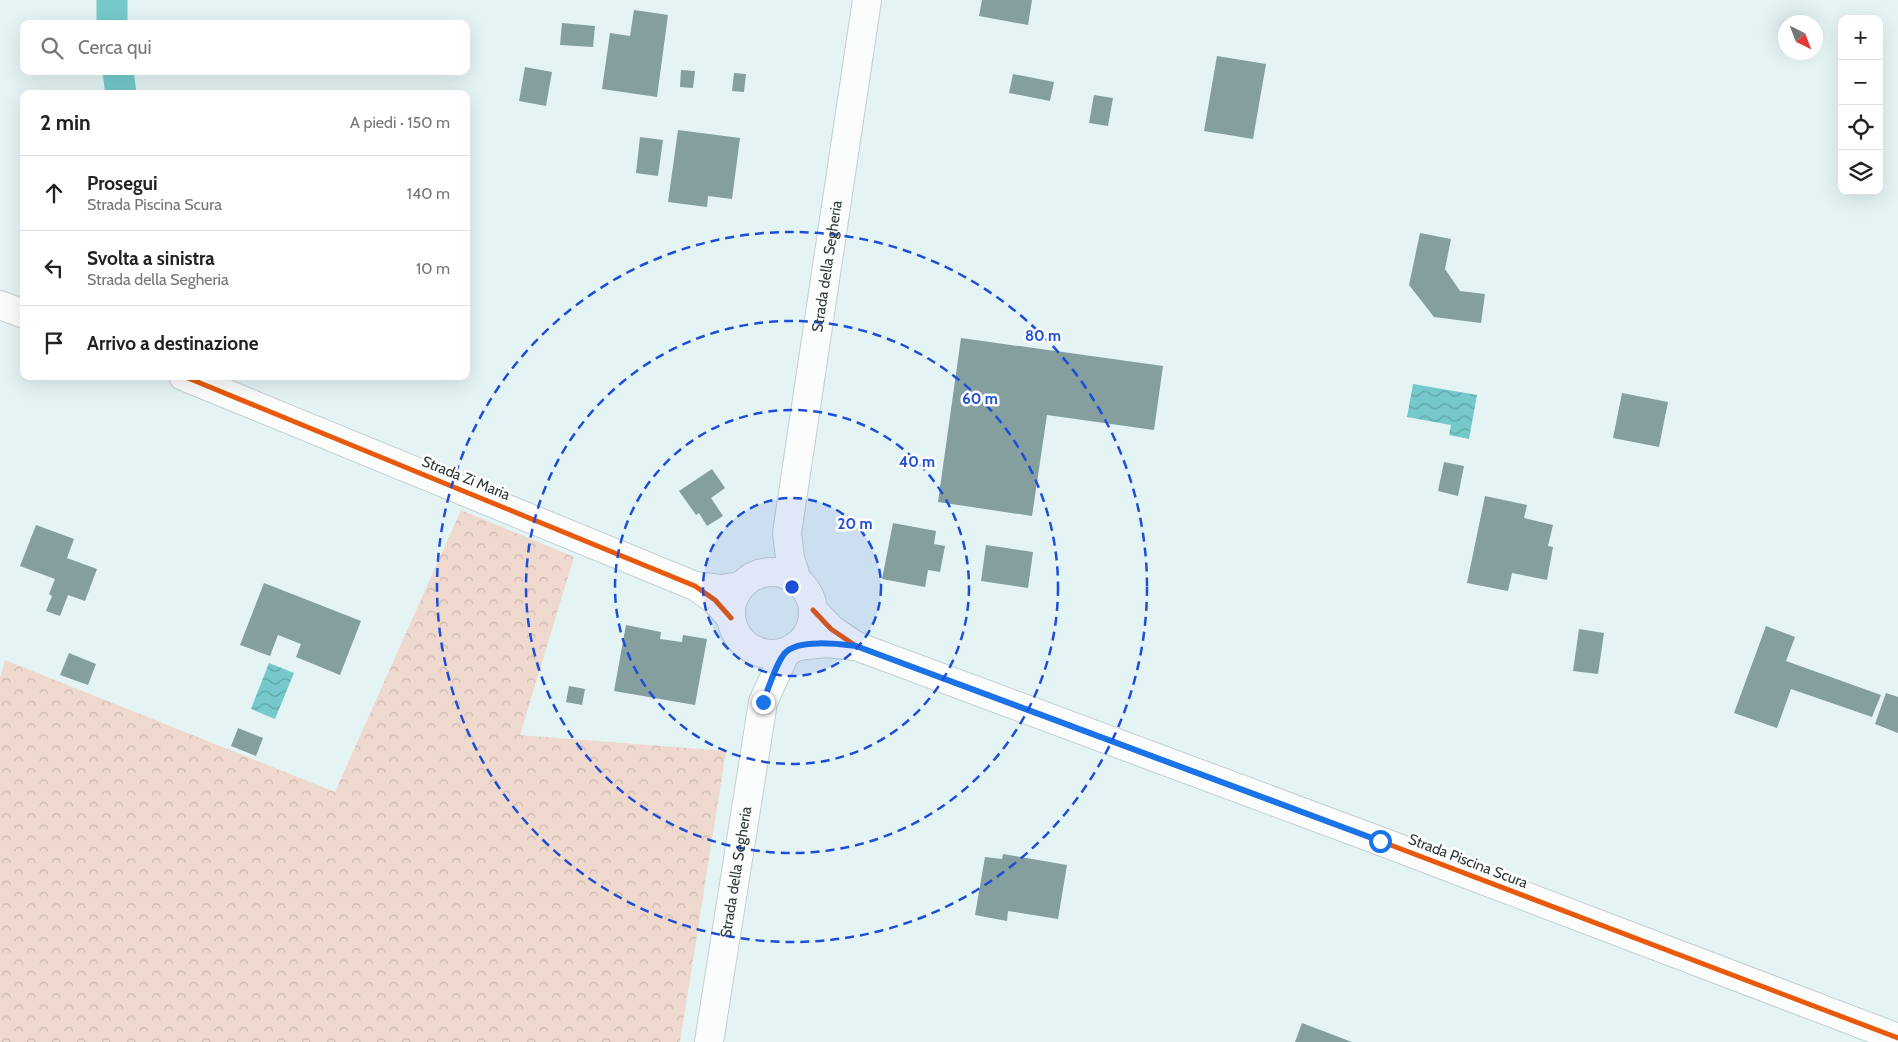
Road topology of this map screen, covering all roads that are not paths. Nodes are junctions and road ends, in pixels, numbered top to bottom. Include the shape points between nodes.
1 (868, 0) edge
2 (0, 305) edge
3 (20, 312) edge
4 (193, 380) edge
5 (787, 533) junction
6 (749, 580) junction
7 (797, 580) junction
8 (695, 586) junction
9 (813, 610) junction
10 (731, 618) junction
11 (856, 646) junction
12 (750, 648) junction
13 (791, 649) junction
14 (763, 702) junction
15 (1898, 1038) edge
16 (709, 1042) edge

1 - 5 street, Strada della Segheria
2 - 3 street
4 - 8 street, Strada Zi Maria
5 - 6 street, Strada della Segheria via 774,557
5 - 7 street, Strada della Segheria
6 - 7 street via 778,572
6 - 8 street, Strada Zi Maria via 720,589
6 - 10 street via 735,595
7 - 9 street via 811,599
8 - 10 street, Strada Zi Maria via 715,600
9 - 11 street, Strada Piscina Scura via 831,629
9 - 13 street via 812,624 806,636
10 - 12 street via 734,629
11 - 13 street, Strada Piscina Scura via 827,643
11 - 15 street, Strada Piscina Scura
12 - 13 street via 767,654
12 - 14 street, Strada della Segheria
13 - 14 street, Strada della Segheria
14 - 16 street, Strada della Segheria

